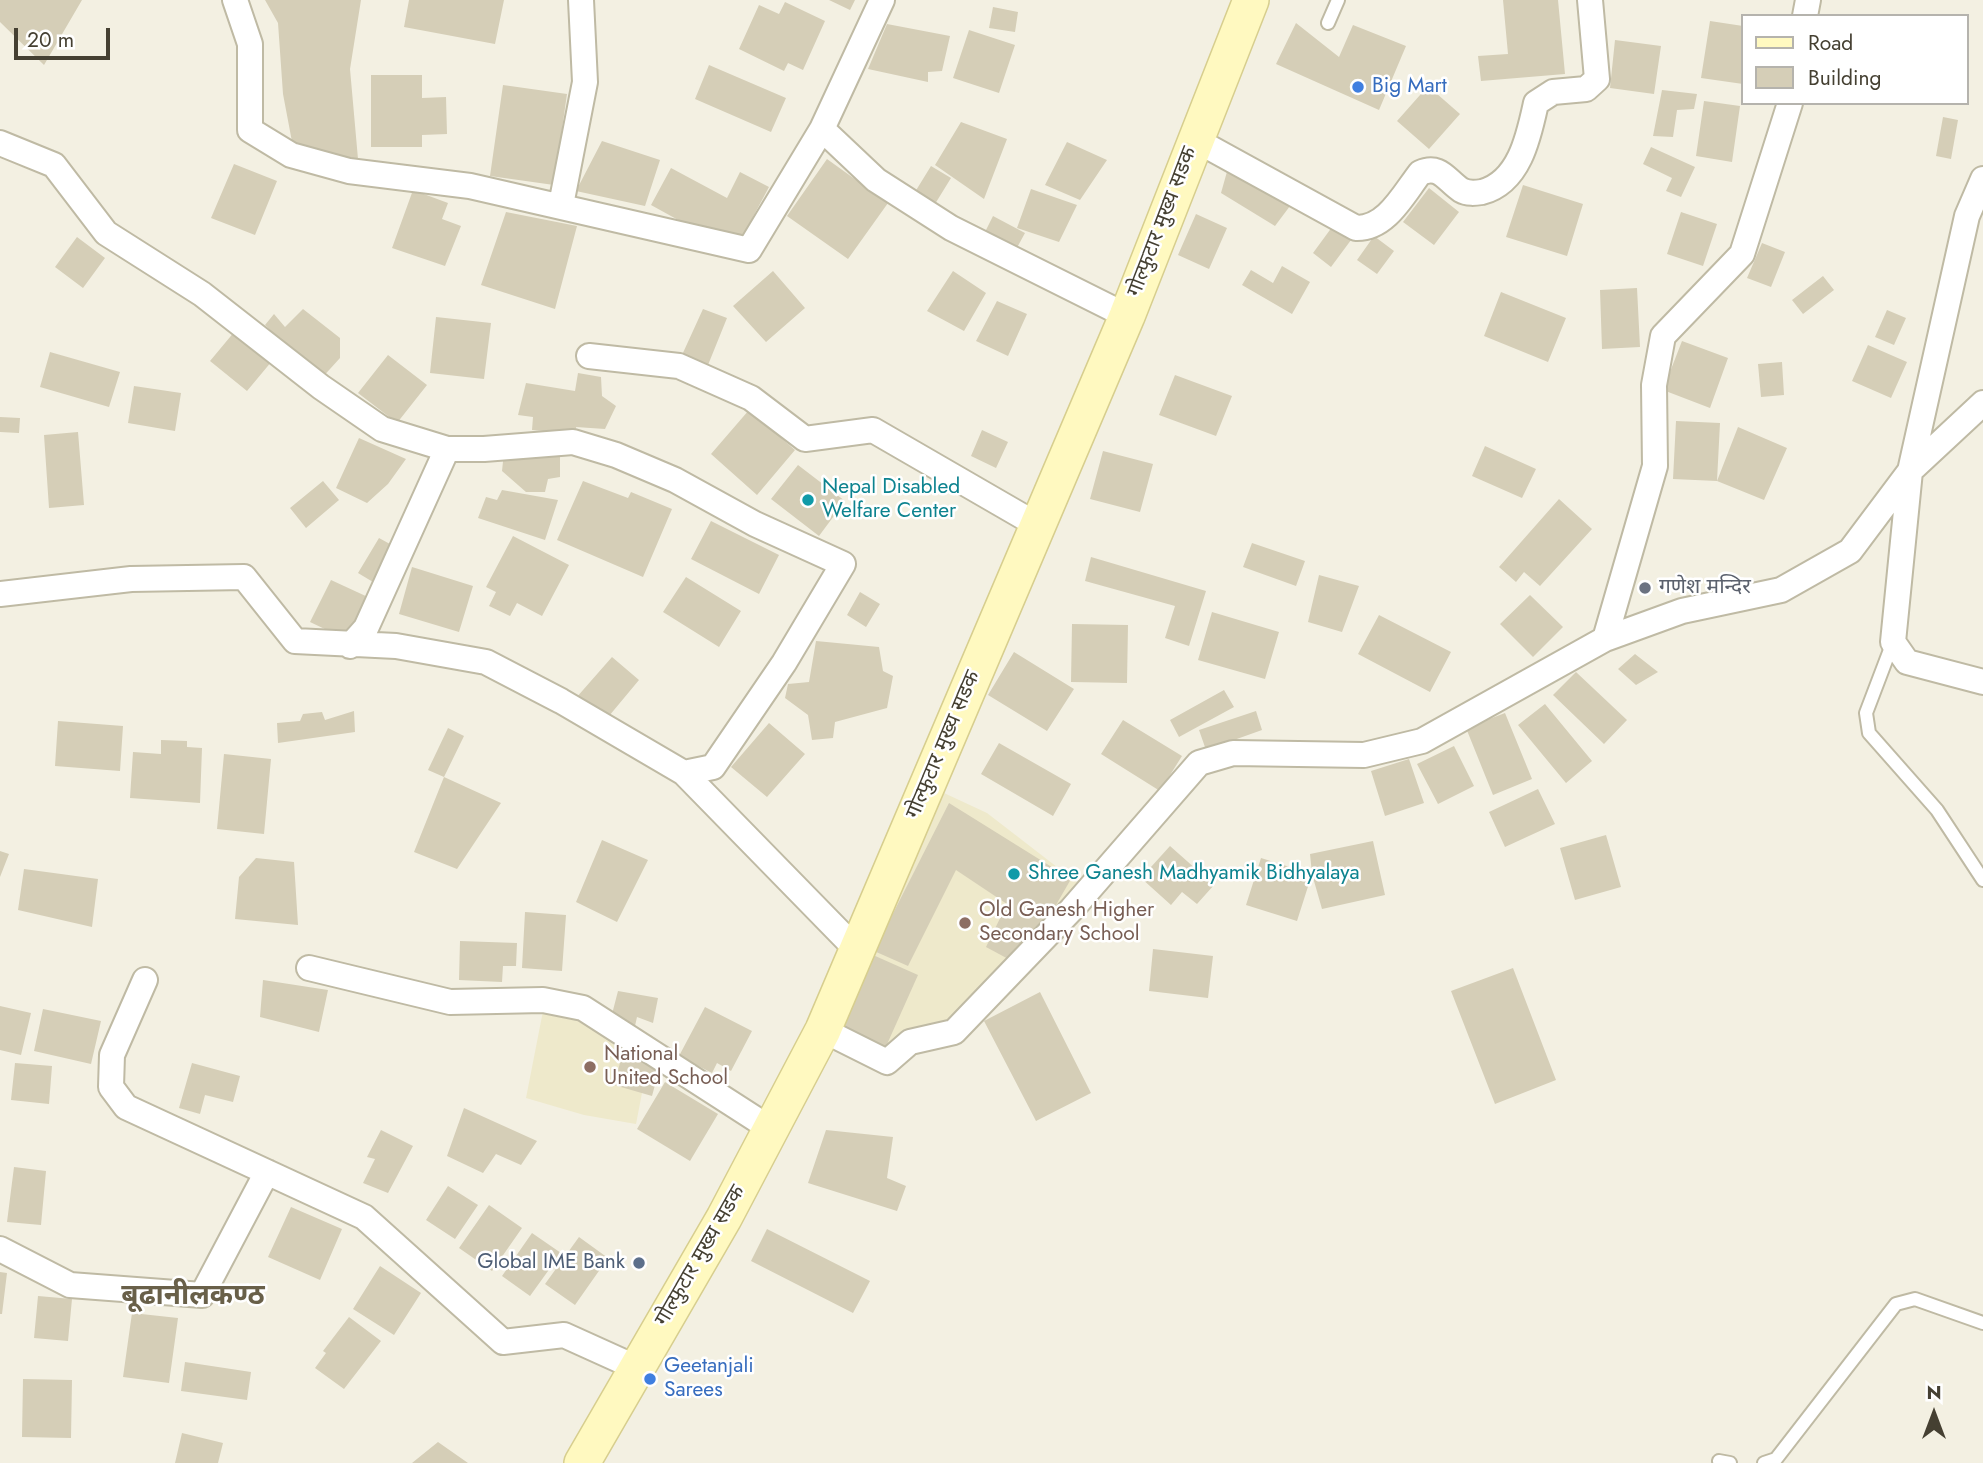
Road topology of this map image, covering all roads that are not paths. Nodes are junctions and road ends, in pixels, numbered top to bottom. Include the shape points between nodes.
1 (235, 0) edge
2 (581, 0) edge
3 (882, 0) edge
4 (1251, 0) edge
5 (1338, 0) edge
6 (1590, 0) edge
7 (1328, 23) dead end
8 (1789, 105) edge
9 (822, 129) junction
10 (1194, 139) junction
11 (0, 143) edge
12 (1983, 179) edge
13 (561, 205) junction
14 (1127, 316) junction
15 (589, 356) dead end
16 (1983, 403) edge
17 (447, 449) junction
18 (1910, 471) junction
19 (1039, 526) junction
20 (0, 594) edge
21 (1605, 639) junction
22 (1893, 642) junction
23 (350, 646) junction
24 (1983, 682) edge
25 (684, 774) junction
26 (1983, 880) edge
27 (856, 949) junction
28 (309, 968) dead end
29 (145, 979) dead end
30 (823, 1030) junction
31 (771, 1129) junction
32 (267, 1172) junction
33 (0, 1249) edge
34 (1983, 1323) edge
35 (637, 1368) junction
36 (582, 1463) edge
37 (1764, 1463) edge

1 - 13 street via 250,44 250,130 291,155 349,171 470,186
2 - 13 street via 585,82
3 - 9 street
4 - 10 main road, गोल्फुटार मुख्य सडक
5 - 7 lane
6 - 10 street via 1597,79 1586,89 1553,92 1536,103 1515,167 1491,190 1463,191 1440,171 1427,170 1388,215 1370,228 1356,228
8 - 21 street via 1742,254 1663,336 1654,385 1655,466
9 - 13 street via 750,250
9 - 14 street via 876,180 951,228
10 - 14 main road, गोल्फुटार मुख्य सडक
11 - 17 street via 54,165 106,233 202,294 382,429
12 - 18 street via 1967,216
14 - 19 main road, गोल्फुटार मुख्य सडक
15 - 19 street via 679,366 751,398 805,439 873,430
16 - 18 street
17 - 23 street via 366,628
17 - 25 street via 584,445 675,480 755,524 843,564 784,663 713,766
18 - 21 street via 1850,551 1781,590 1682,611
18 - 22 street
19 - 27 main road, गोल्फुटार मुख्य सडक
20 - 23 street via 131,579 244,577 295,642
21 - 30 street via 1422,741 1364,755 1233,753 1199,763 1072,909 954,1032 911,1042 887,1062
22 - 24 street via 1907,662
22 - 26 lane via 1866,713 1868,733 1937,810
23 - 25 street via 396,646 486,662
25 - 27 street
27 - 30 main road, गोल्फुटार मुख्य सडक
28 - 31 street via 450,1002 542,1000 583,1008
29 - 32 street via 112,1055 111,1087 126,1107
30 - 31 main road, गोल्फुटार मुख्य सडक
31 - 35 main road, गोल्फुटार मुख्य सडक
32 - 33 street via 202,1295 70,1285
32 - 35 street via 364,1217 503,1342 564,1335
34 - 37 lane via 1915,1299 1896,1304 1776,1459
35 - 36 main road, गोल्फुटार मुख्य सडक

